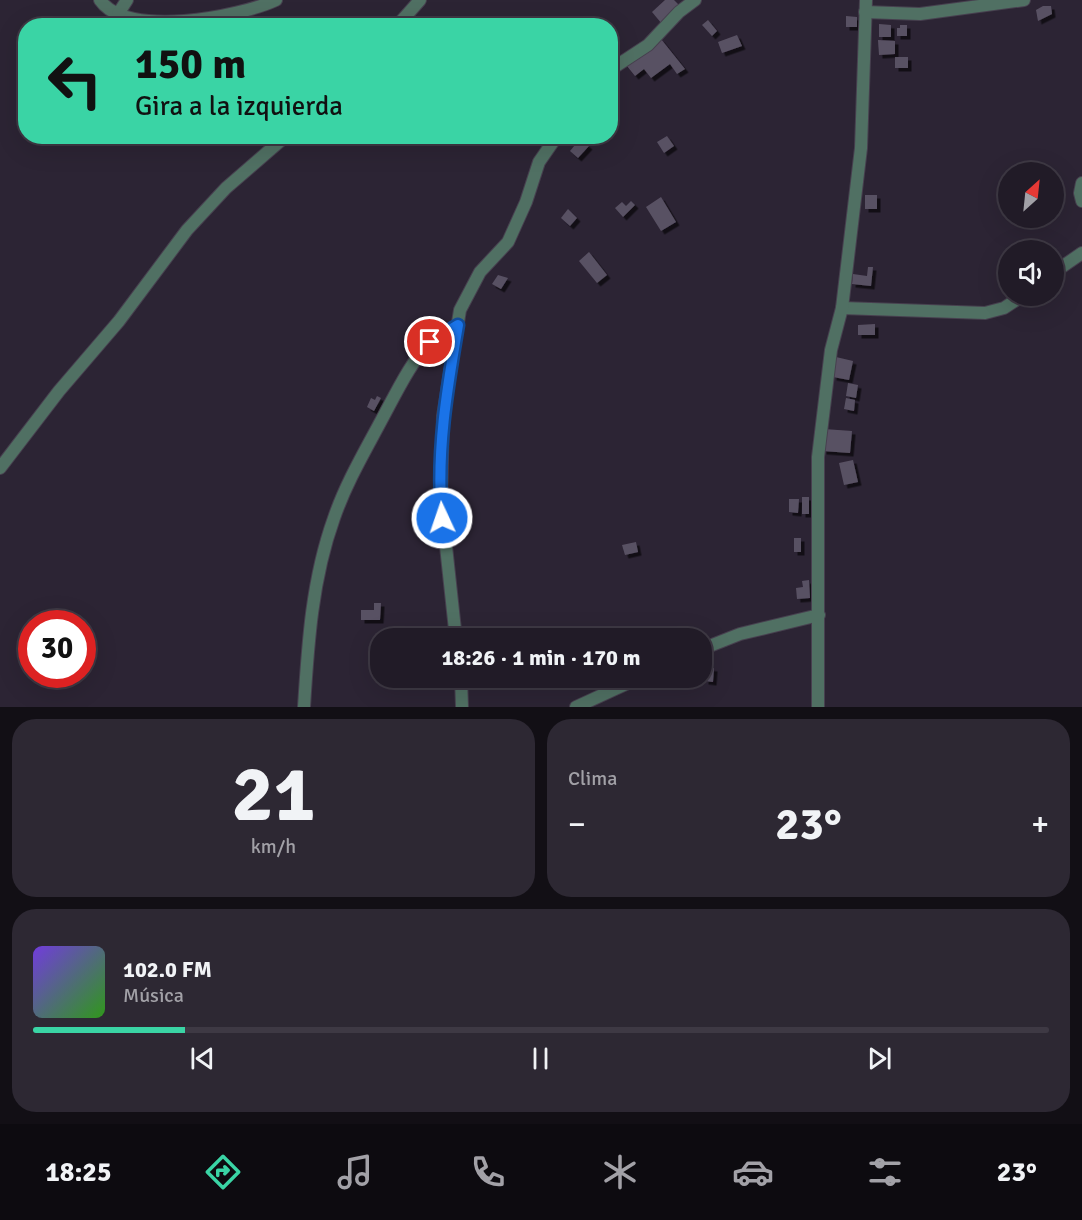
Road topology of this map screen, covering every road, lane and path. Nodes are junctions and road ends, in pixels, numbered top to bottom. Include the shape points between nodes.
1 (100, 0) edge
2 (127, 0) edge
3 (276, 0) edge
4 (420, 0) edge
5 (695, 0) edge
6 (1024, 0) edge
7 (866, 6) edge
8 (118, 14) junction
9 (134, 18) edge
10 (206, 18) edge
11 (404, 18) edge
12 (618, 65) edge
13 (277, 144) edge
14 (551, 144) edge
15 (1082, 183) edge
16 (1082, 201) edge
17 (1082, 253) edge
18 (1064, 265) edge
19 (1007, 306) edge
20 (842, 308) junction
21 (458, 325) junction
22 (0, 468) edge
23 (819, 615) junction
24 (455, 628) edge
25 (712, 645) edge
26 (461, 688) edge
27 (617, 688) edge
28 (304, 707) edge
29 (462, 707) edge
30 (576, 707) edge
31 (818, 707) edge

1 - 8 street via 105,8
2 - 8 street
3 - 10 street
4 - 11 street
5 - 12 street via 648,45
6 - 7 street via 920,14
7 - 20 street via 861,148
8 - 9 street
13 - 22 street via 226,188 187,230
14 - 21 street via 539,162 508,242 480,272 460,310
15 - 16 street
17 - 18 street
19 - 20 street via 985,313
20 - 23 street via 831,350 818,456
21 - 24 street via 443,416 441,500
21 - 28 street via 435,338 418,357 340,502 325,545 315,594
23 - 25 street via 740,634
23 - 31 street
26 - 29 street
27 - 30 street

